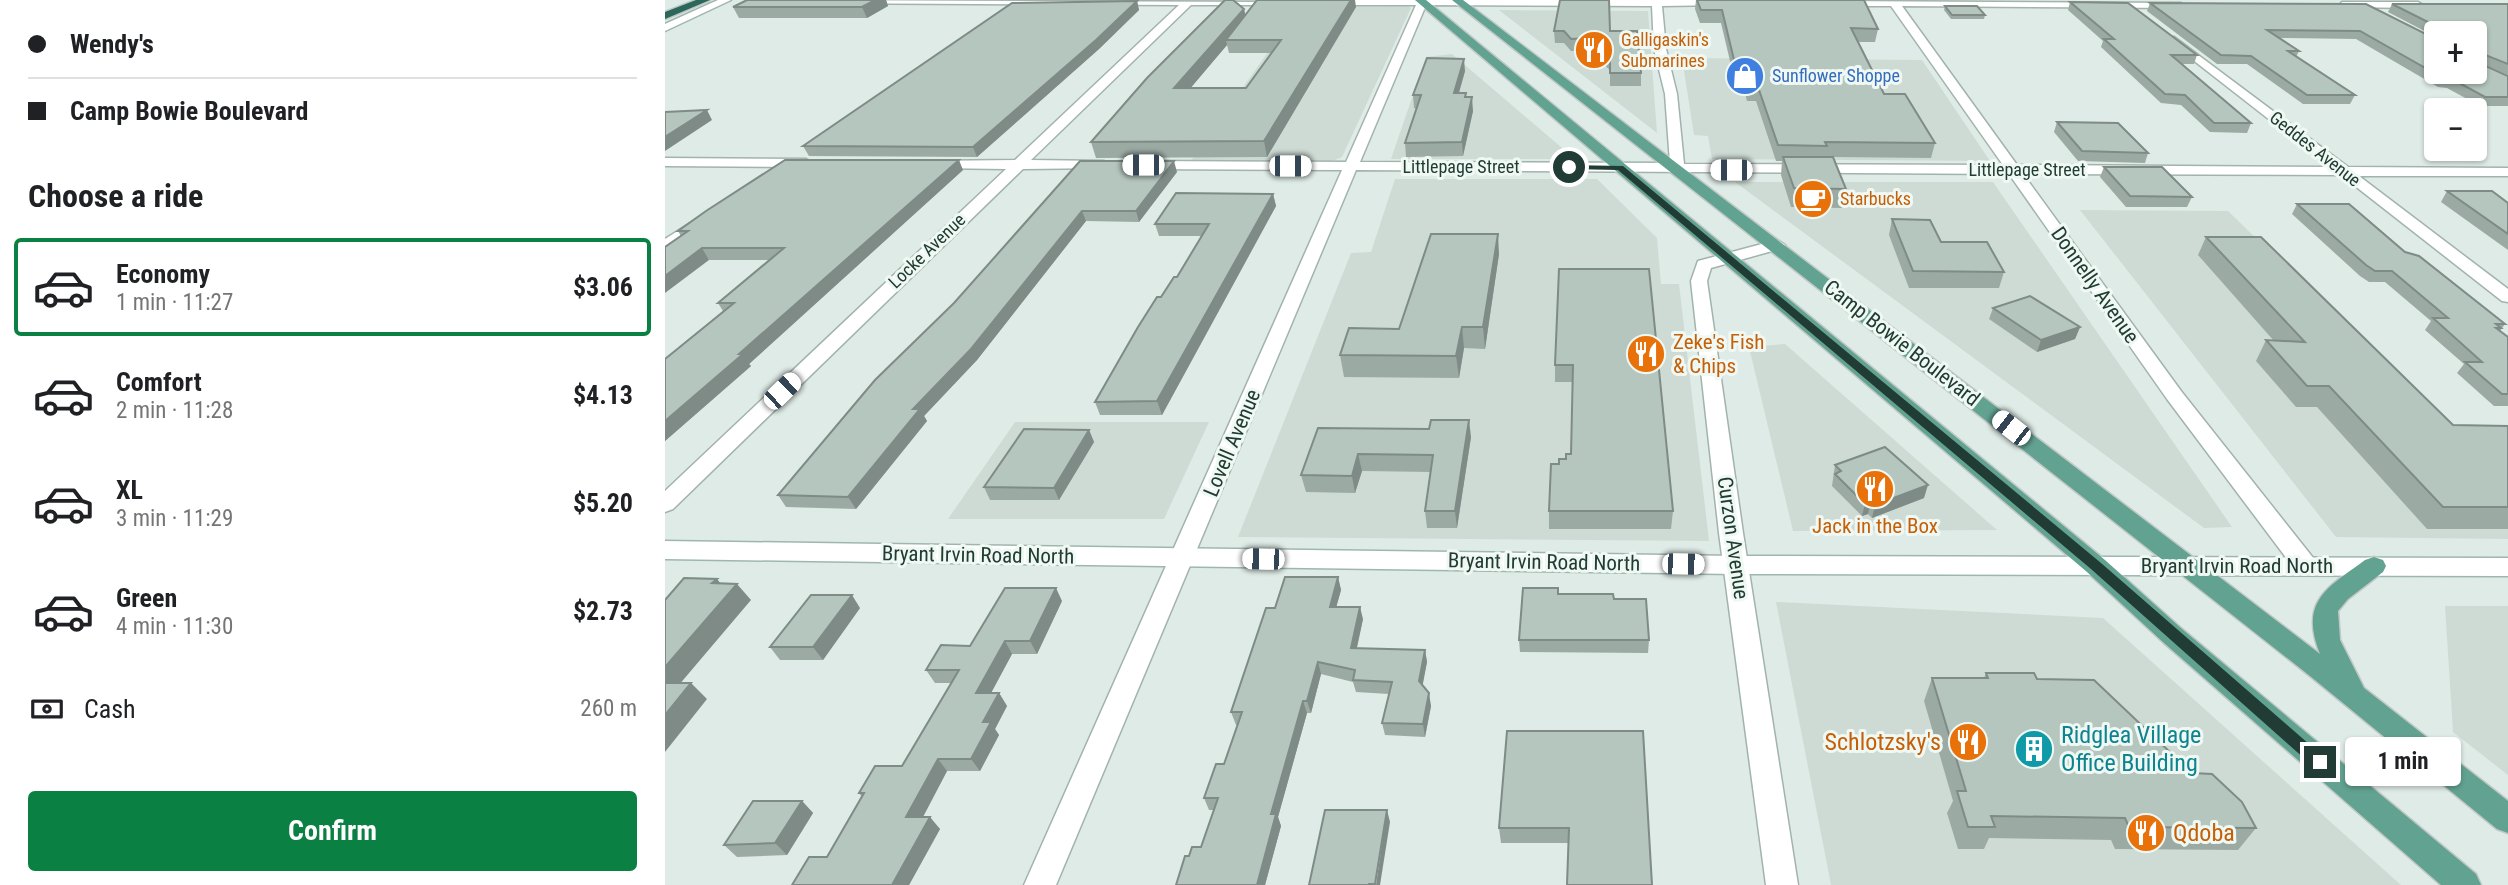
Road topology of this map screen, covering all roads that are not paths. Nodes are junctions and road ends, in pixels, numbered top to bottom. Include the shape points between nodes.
1 (705, 0) edge
2 (726, 0) edge
3 (801, 0) edge
4 (960, 0) edge
5 (1017, 1) edge
6 (1189, 1) edge
7 (1422, 1) edge
8 (1459, 1) edge
9 (1657, 1) edge
10 (1295, 2) edge
11 (1320, 2) edge
12 (1893, 2) edge
13 (2125, 2) edge
14 (1741, 3) edge
15 (2358, 3) edge
16 (1825, 4) edge
17 (2194, 5) edge
18 (2325, 5) edge
19 (2431, 5) edge
20 (996, 15) edge
21 (665, 16) edge
22 (2388, 18) edge
23 (665, 28) edge
24 (806, 148) edge
25 (665, 162) edge
26 (784, 163) junction
27 (825, 163) edge
28 (921, 164) edge
29 (1017, 164) junction
30 (1351, 166) junction
31 (1620, 167) junction
32 (1677, 169) junction
33 (2013, 169) junction
34 (2343, 171) junction
35 (2508, 172) edge
36 (762, 178) edge
37 (719, 208) edge
38 (1777, 245) junction
39 (665, 246) edge
40 (1728, 256) junction
41 (2508, 297) edge
42 (665, 504) edge
43 (665, 550) edge
44 (1182, 558) junction
45 (1736, 565) junction
46 (2305, 565) junction
47 (2096, 566) junction
48 (2189, 566) junction
49 (2374, 566) junction
50 (2508, 567) edge
51 (2355, 697) junction
52 (2508, 819) edge
53 (1039, 885) edge
54 (1782, 885) edge
55 (2465, 885) edge

1 - 21 highway
2 - 23 street
3 - 4 street
4 - 5 street
5 - 6 street
5 - 20 street
6 - 10 street
6 - 29 street, Locke Avenue
7 - 8 street
7 - 11 street
7 - 30 street, Lovell Avenue
7 - 31 main road, Camp Bowie Boulevard
8 - 9 street
8 - 32 main road, Camp Bowie Boulevard
9 - 14 street
9 - 32 street
12 - 13 street
12 - 16 street
12 - 33 street, Donnelly Avenue
13 - 17 street
13 - 34 street, Geddes Avenue
15 - 18 street
15 - 19 street
15 - 22 street
24 - 26 street
25 - 26 street
26 - 27 street
26 - 36 street
28 - 29 street, Littlepage Street
29 - 30 street, Littlepage Street
29 - 42 street, Locke Avenue
30 - 31 street, Littlepage Street
30 - 44 street, Lovell Avenue
31 - 32 street, Littlepage Street
31 - 40 main road, Camp Bowie Boulevard
32 - 33 street, Littlepage Street
32 - 38 main road, Camp Bowie Boulevard
33 - 34 street, Littlepage Street
33 - 46 street, Donnelly Avenue via 2174,395
34 - 35 street, Littlepage Street
34 - 41 street, Geddes Avenue
37 - 39 street
38 - 40 street, Curzon Avenue
38 - 48 main road, Camp Bowie Boulevard
40 - 45 street, Curzon Avenue via 1704,265 1699,281
40 - 47 main road, Camp Bowie Boulevard
43 - 44 street, Bryant Irvin Road North
44 - 45 street, Bryant Irvin Road North
44 - 53 street, Lovell Avenue
45 - 47 street, Bryant Irvin Road North
45 - 54 street, Curzon Avenue
46 - 48 street, Bryant Irvin Road North
46 - 49 street, Bryant Irvin Road North
47 - 48 street, Bryant Irvin Road North
47 - 55 main road, Camp Bowie Boulevard
48 - 51 main road, Camp Bowie Boulevard
49 - 50 street, Bryant Irvin Road North
49 - 51 main road via 2334,598 2325,612 2333,656
51 - 52 main road, Camp Bowie Boulevard

